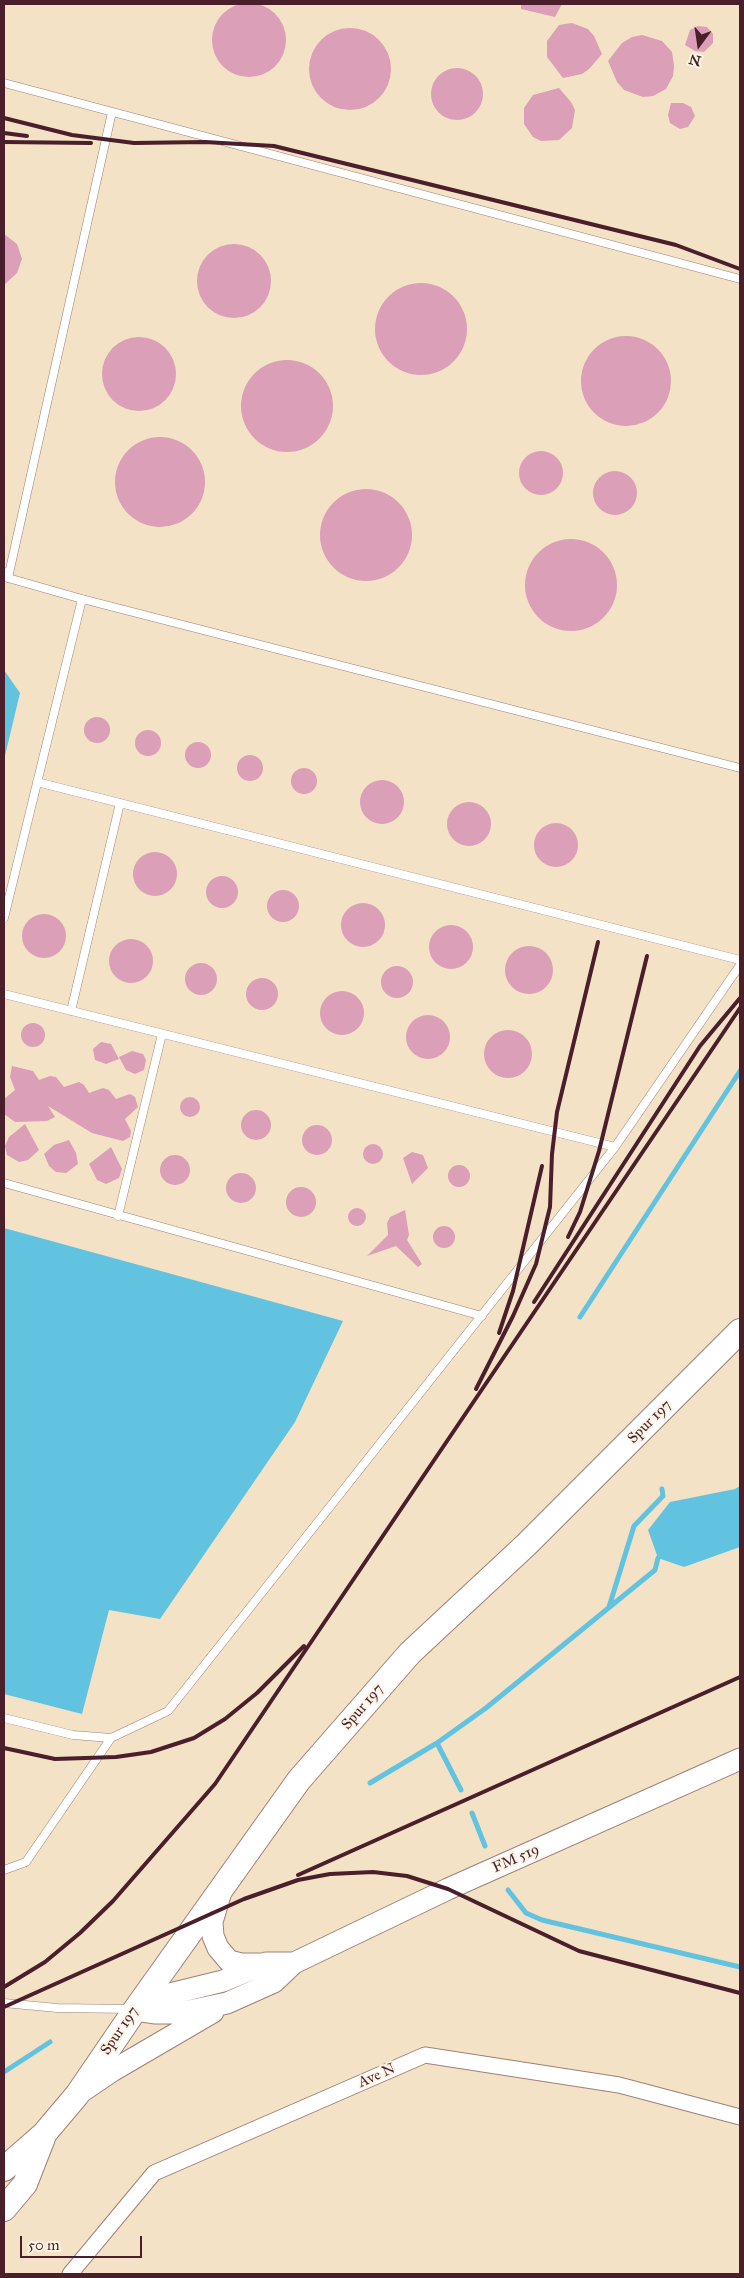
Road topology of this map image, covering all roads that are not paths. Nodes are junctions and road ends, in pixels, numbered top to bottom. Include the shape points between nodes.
1 (4, 83) edge
2 (112, 112) junction
3 (740, 279) edge
4 (6, 575) edge
5 (82, 599) junction
6 (740, 768) edge
7 (37, 782) junction
8 (120, 803) junction
9 (4, 918) edge
10 (740, 960) edge
11 (740, 966) edge
12 (4, 994) edge
13 (71, 1011) junction
14 (162, 1034) junction
15 (614, 1147) junction
16 (4, 1183) edge
17 (118, 1216) junction
18 (482, 1316) junction
19 (740, 1331) edge
20 (4, 1718) edge
21 (111, 1738) junction
22 (740, 1759) edge
23 (4, 1870) edge
24 (223, 1886) junction
25 (266, 1963) junction
26 (294, 1963) junction
27 (4, 2003) edge
28 (227, 2003) junction
29 (135, 2010) junction
30 (77, 2095) junction
31 (740, 2117) edge
32 (44, 2134) junction
33 (4, 2169) edge
34 (4, 2209) edge
35 (70, 2274) edge

1 - 2 lane
2 - 3 lane
2 - 4 lane
4 - 5 lane
5 - 6 lane
5 - 7 lane
7 - 8 lane
7 - 9 lane
8 - 10 lane
8 - 13 lane
11 - 15 lane
12 - 13 lane
13 - 14 lane
14 - 15 lane
14 - 17 lane
15 - 18 lane
16 - 17 lane
17 - 18 lane
18 - 21 lane via 168,1712
19 - 24 main road, Spur 197 via 526,1545 410,1653 300,1780
20 - 21 lane via 73,1735
21 - 23 lane via 26,1862
22 - 26 main road, FM 519 / FM 519 via 448,1889
24 - 25 main road via 212,1922 218,1948 230,1960 241,1964
24 - 29 main road, Spur 197
25 - 26 main road, FM 519 / FM 519
25 - 29 main road, FM 519 / FM 519 via 223,1981 162,1996
26 - 28 main road, FM 519 / FM 519 via 274,1982
27 - 29 lane
28 - 29 main road, FM 519 / FM 519 via 180,2013
28 - 30 main road
29 - 30 main road, Spur 197
30 - 32 main road, Spur 197
31 - 35 street, Ave N via 620,2086 425,2055 154,2173
32 - 33 main road
32 - 34 main road via 25,2184

